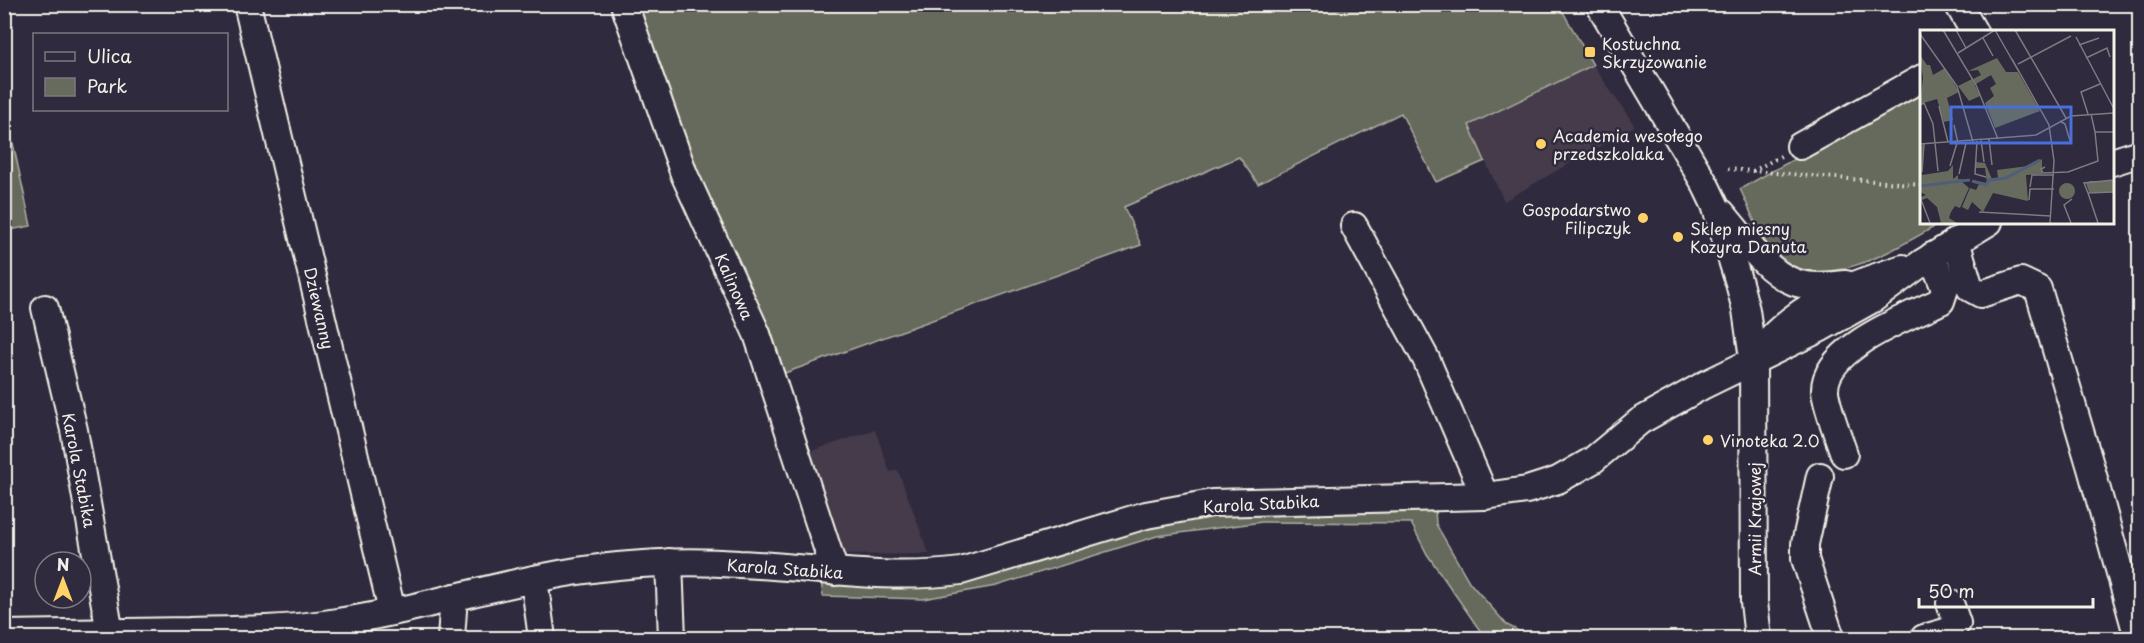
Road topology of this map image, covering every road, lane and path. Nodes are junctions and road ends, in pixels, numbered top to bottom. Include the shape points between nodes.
1 (247, 4) edge
2 (624, 4) edge
3 (1599, 4) edge
4 (1958, 4) edge
5 (1973, 30) edge
6 (1920, 79) edge
7 (1800, 146) joint
8 (2139, 153) edge
9 (2114, 161) edge
10 (1728, 169) dead end
11 (1753, 171) junction
12 (1920, 185) edge
13 (1715, 205) junction
14 (1986, 224) edge
15 (1354, 226) dead end
16 (1956, 241) junction
17 (1928, 259) junction
18 (1858, 283) junction
19 (45, 308) dead end
20 (1753, 359) junction
21 (1844, 454) dead end
22 (1820, 476) dead end
23 (1485, 496) junction
24 (669, 562) junction
25 (835, 572) junction
26 (534, 579) junction
27 (454, 597) junction
28 (1950, 603) dead end
29 (392, 611) junction
30 (4, 634) edge
31 (258, 634) edge
32 (103, 635) edge
33 (451, 639) edge
34 (542, 639) edge
35 (672, 639) edge
36 (1758, 639) edge
37 (1831, 639) edge
38 (1924, 639) edge
39 (2138, 639) edge

1 - 29 street, Dziewanny
2 - 25 street, Kalinowa via 684,174 757,334
3 - 13 street, Armii Krajowej
4 - 5 street
6 - 7 street
7 - 11 path
8 - 9 street
10 - 11 path
11 - 12 path
13 - 18 street via 1766,263 1793,282 1810,286
13 - 20 street, Armii Krajowej via 1744,302
14 - 16 street
15 - 23 street via 1426,359
16 - 17 street
16 - 39 street via 1970,288 1981,294 2021,281 2038,290
17 - 18 street
17 - 20 street, Karola Stabika via 1873,299
17 - 21 street via 1945,290 1941,301 1856,344 1827,376 1825,393
18 - 20 street via 1800,311 1771,336
19 - 32 street, Karola Stabika via 74,430
20 - 23 street, Karola Stabika via 1640,421 1593,460 1558,480 1527,490
20 - 36 street, Armii Krajowej via 1754,602
22 - 37 street via 1805,559
23 - 25 street, Karola Stabika via 1212,503 1146,515 961,571 934,575
24 - 25 street, Karola Stabika
24 - 26 street, Karola Stabika
24 - 35 street
26 - 27 street, Karola Stabika
26 - 34 street
27 - 29 street, Karola Stabika
27 - 33 street
28 - 38 street via 1956,623 1949,631
29 - 31 street, Karola Stabika
30 - 32 street, Karola Stabika
31 - 32 street, Karola Stabika

